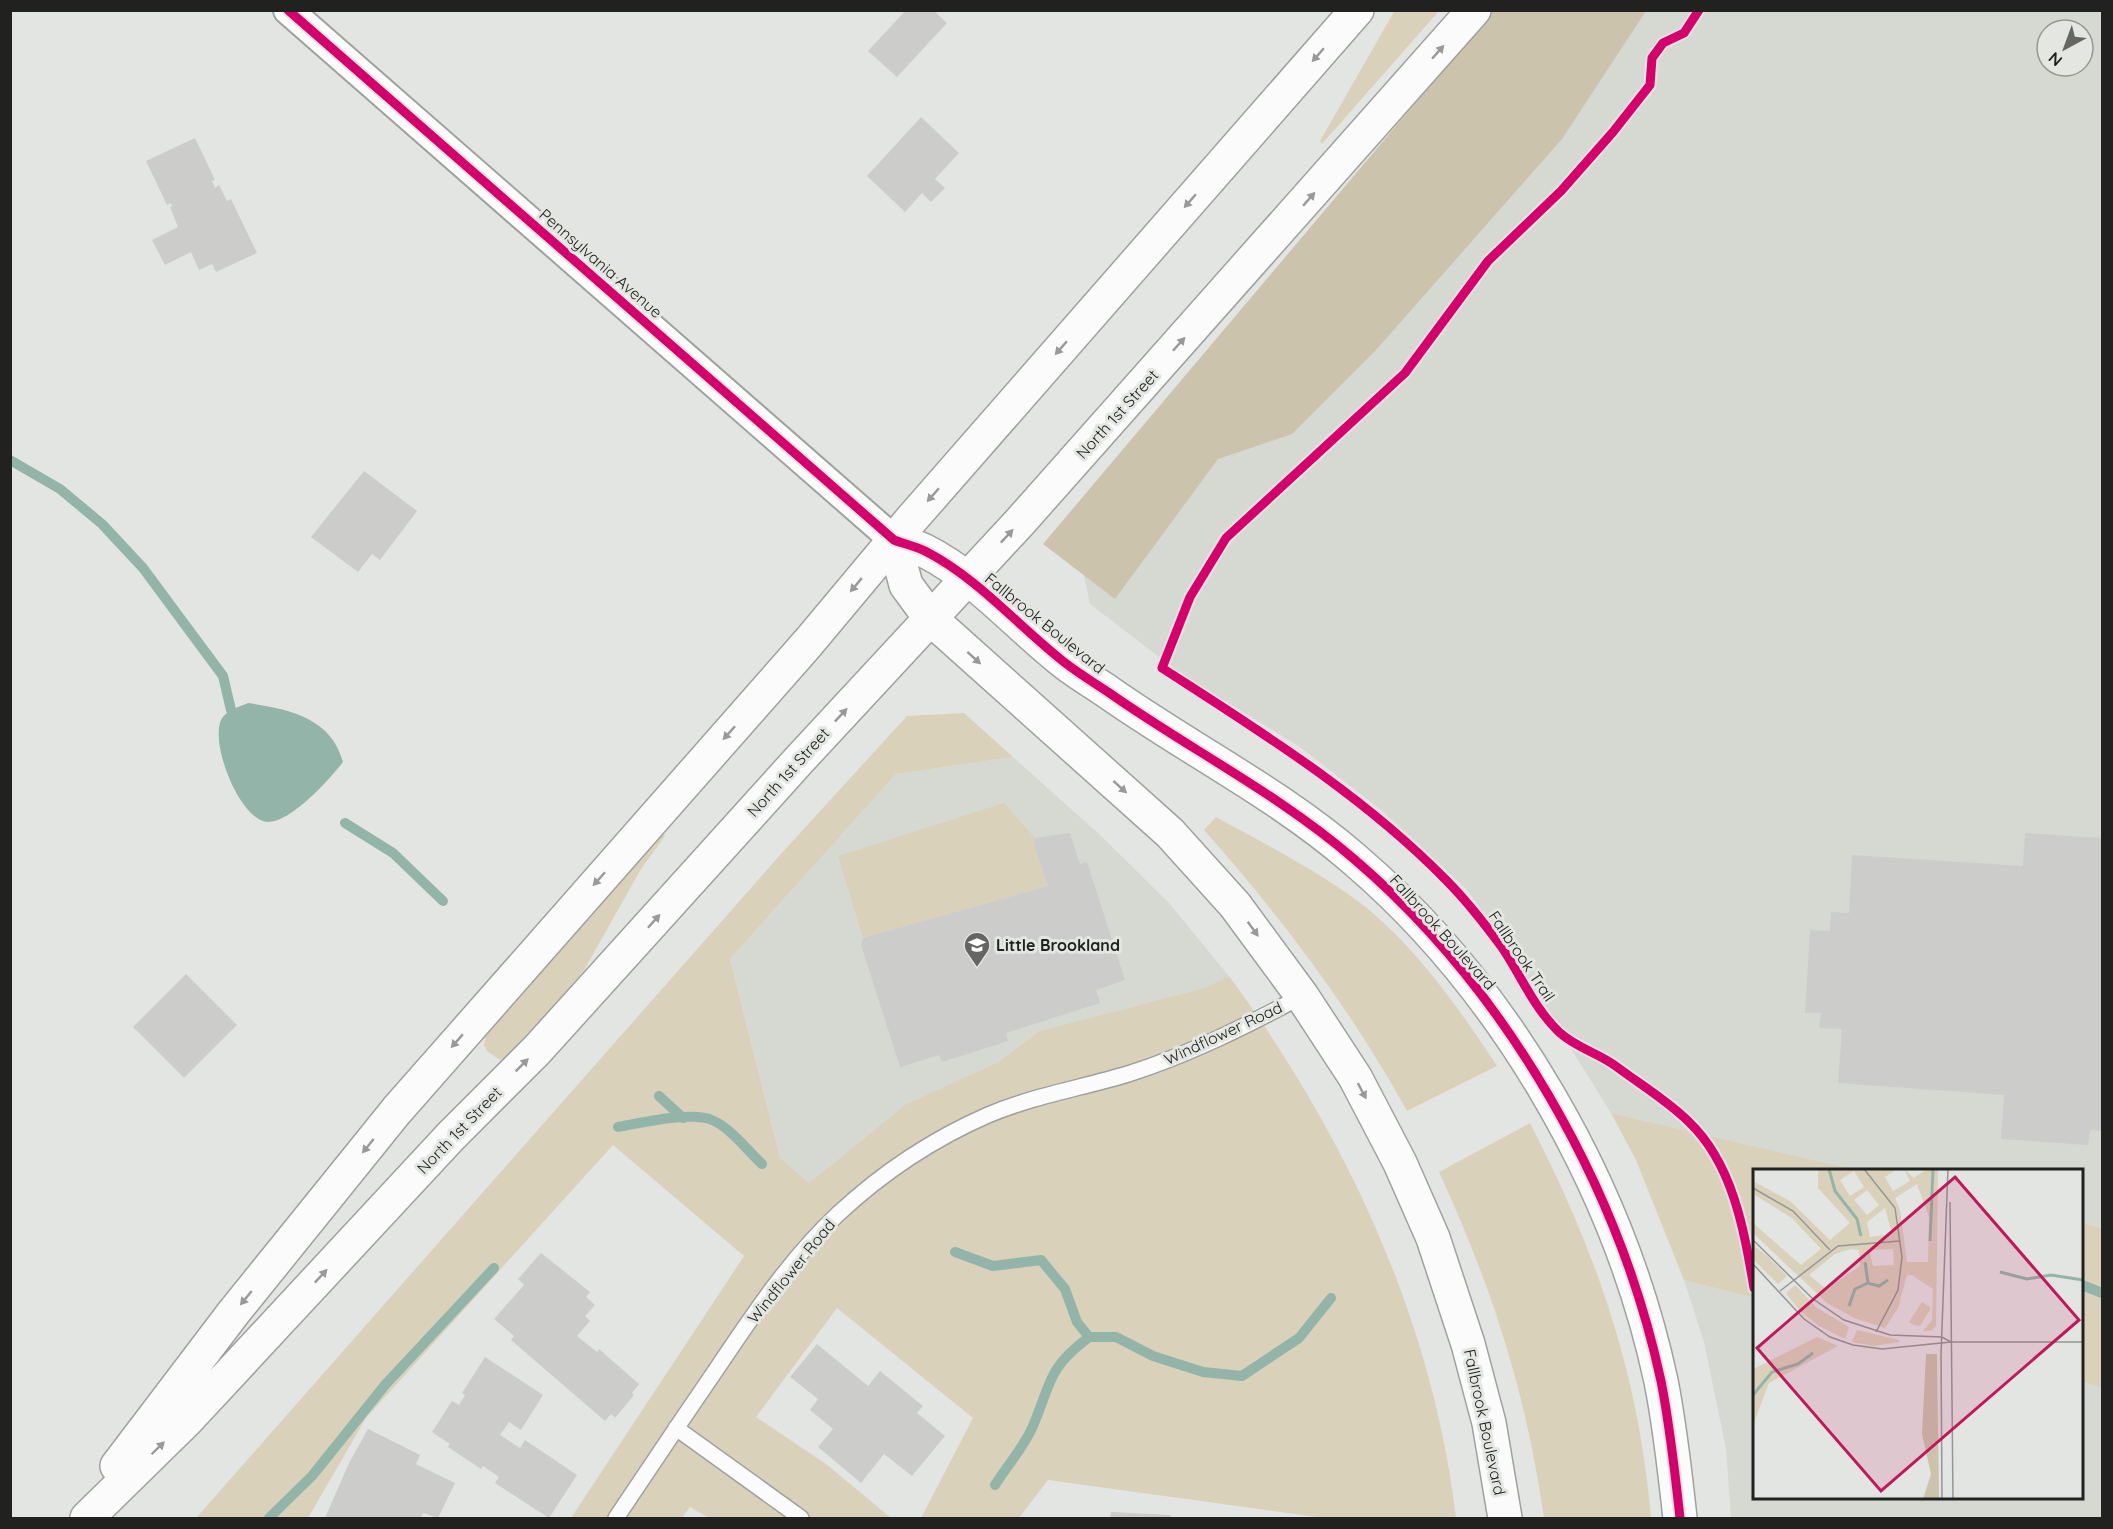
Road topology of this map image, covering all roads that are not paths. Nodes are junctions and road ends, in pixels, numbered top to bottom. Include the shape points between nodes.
1 (288, 10) edge
2 (1357, 10) edge
3 (1474, 10) edge
4 (894, 540) junction
5 (967, 579) junction
6 (931, 619) junction
7 (1302, 996) junction
8 (676, 1428) junction
9 (76, 1518) edge
10 (87, 1518) edge
11 (616, 1518) edge
12 (801, 1518) edge
13 (1505, 1518) edge
14 (1680, 1518) edge

1 - 4 street, Pennsylvania Avenue
2 -> 4 main road
5 -> 3 main road, North 1st Street via 1278,235
4 - 5 main road, Fallbrook Boulevard via 924,550
4 - 6 main road, Fallbrook Boulevard via 906,585
4 -> 9 main road via 397,1110 234,1312
5 - 6 main road, North 1st Street
5 - 14 main road, Fallbrook Boulevard via 1065,663 1194,750 1287,806 1354,859 1406,908 1467,976 1552,1101 1608,1213 1636,1289 1660,1380
6 -> 7 main road, Fallbrook Boulevard via 1170,833 1235,905
10 -> 6 main road, North 1st Street via 186,1421 537,1050
7 - 8 lane, Windflower Road via 1167,1060 990,1114 908,1158 837,1215 806,1248 750,1319
7 -> 13 main road, Fallbrook Boulevard via 1355,1077 1400,1163 1432,1238 1489,1423
8 - 11 lane, Windflower Road
8 - 12 lane

